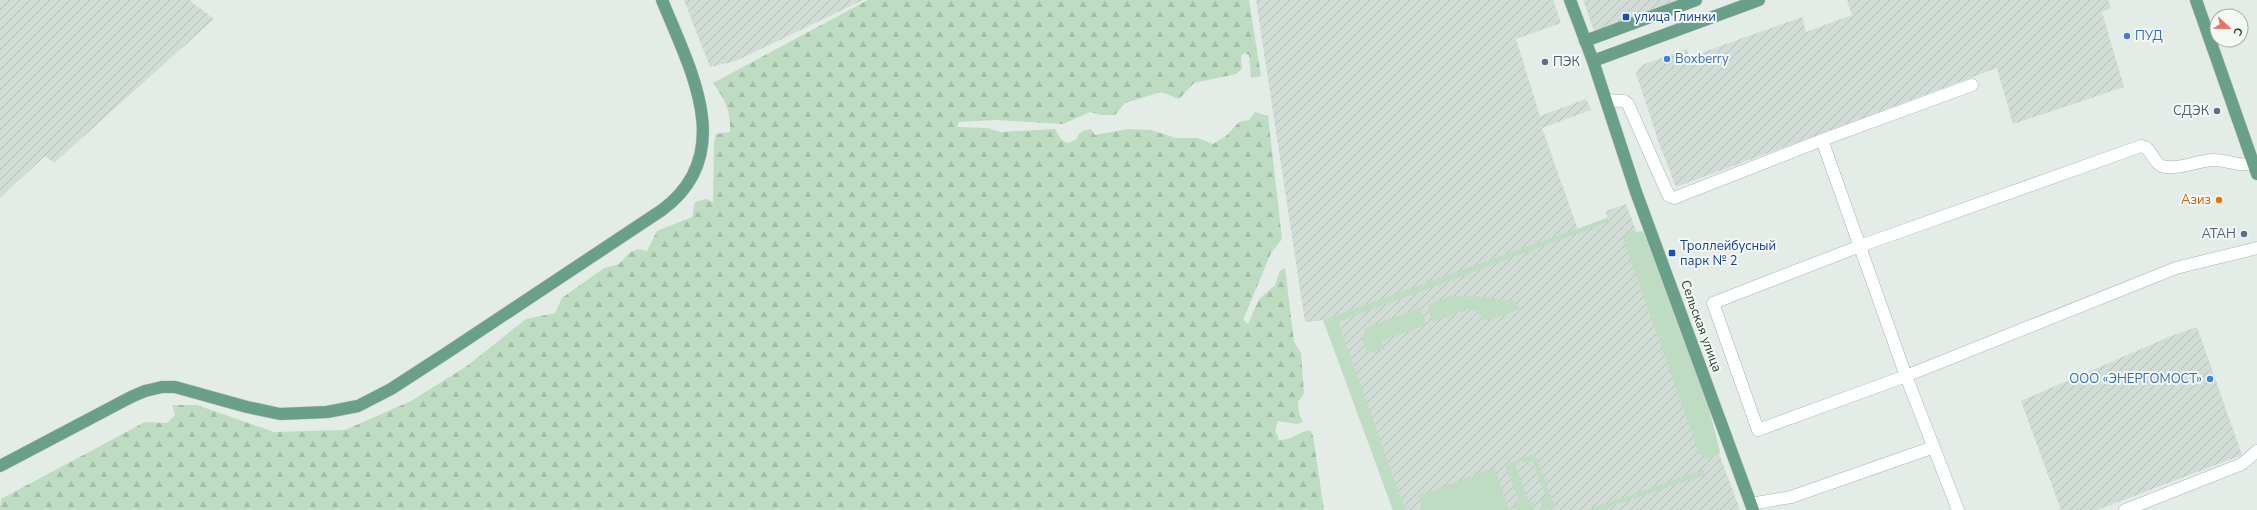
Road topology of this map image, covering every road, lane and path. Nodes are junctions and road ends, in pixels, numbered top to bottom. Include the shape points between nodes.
1 (662, 0) edge
2 (1570, 0) edge
3 (1696, 0) edge
4 (1759, 0) edge
5 (2196, 0) edge
6 (1585, 41) junction
7 (1593, 60) junction
8 (1972, 85) dead end
9 (1606, 100) junction
10 (1822, 140) junction
11 (2255, 169) edge
12 (1860, 246) junction
13 (2257, 248) edge
14 (1906, 376) junction
15 (1934, 447) junction
16 (2257, 450) edge
17 (0, 466) edge
18 (1752, 507) edge
19 (1958, 510) edge
20 (2125, 510) edge

1 - 17 main road via 700,98 703,133 700,158 691,181 675,200 656,214 391,389 358,406 327,412 280,414 247,407 193,390 162,387 131,397
2 - 6 main road
3 - 6 main road
4 - 7 main road
5 - 11 main road
6 - 7 main road
7 - 9 main road, Сельская улица
8 - 10 street
9 - 10 street via 1624,101 1628,104 1666,190 1674,198
9 - 18 main road, Сельская улица via 1636,192
10 - 12 street
11 - 12 street via 2215,160 2162,166 2155,161 2148,149 2141,146
12 - 14 street
12 - 14 street via 1713,303 1758,430
13 - 14 street via 2176,268
14 - 15 street
15 - 18 street via 1791,497
15 - 19 street
16 - 20 street via 2242,464

